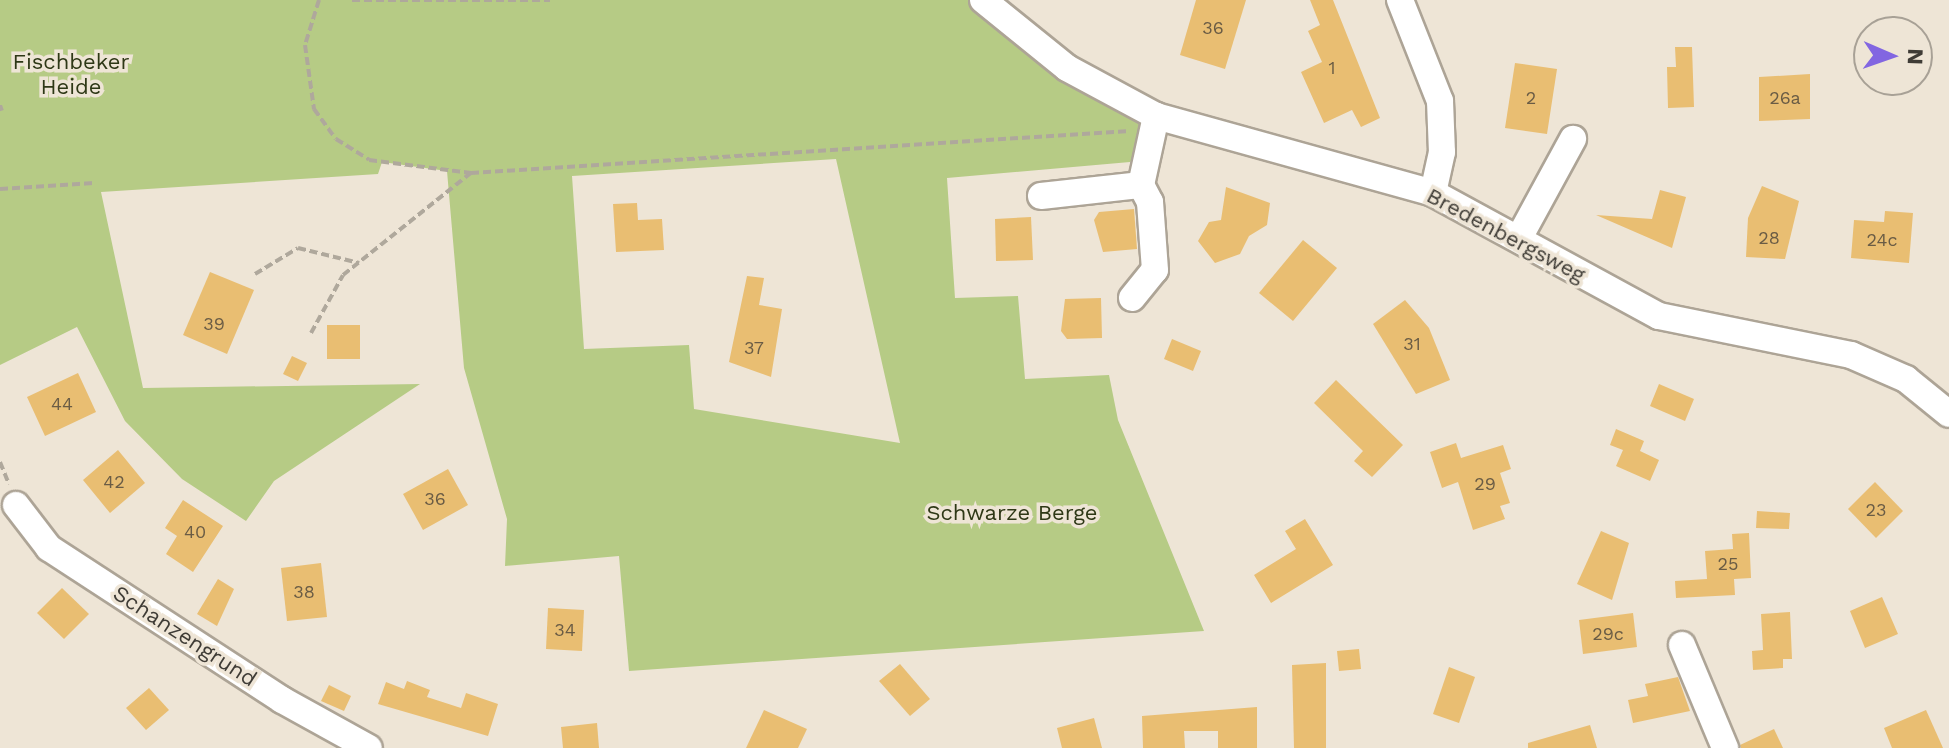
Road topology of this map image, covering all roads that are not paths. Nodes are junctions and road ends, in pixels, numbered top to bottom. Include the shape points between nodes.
1 (983, 0) edge
2 (1400, 0) edge
3 (1156, 116) junction
4 (1573, 139) dead end
5 (1141, 185) junction
6 (1433, 193) junction
7 (1041, 196) dead end
8 (1519, 238) junction
9 (1132, 298) dead end
10 (1949, 414) edge
11 (16, 505) dead end
12 (1682, 645) dead end
13 (351, 744) edge
14 (1725, 748) edge

1 - 3 street, Bredenbergsweg via 1067,68
2 - 6 street via 1440,101 1442,152
3 - 5 street
3 - 6 street, Bredenbergsweg
4 - 8 street
5 - 7 street
5 - 9 street via 1150,202 1155,270
6 - 8 street, Bredenbergsweg
8 - 10 street, Bredenbergsweg via 1659,316 1851,355 1906,379
11 - 13 street, Schanzengrund via 49,548
12 - 14 street

